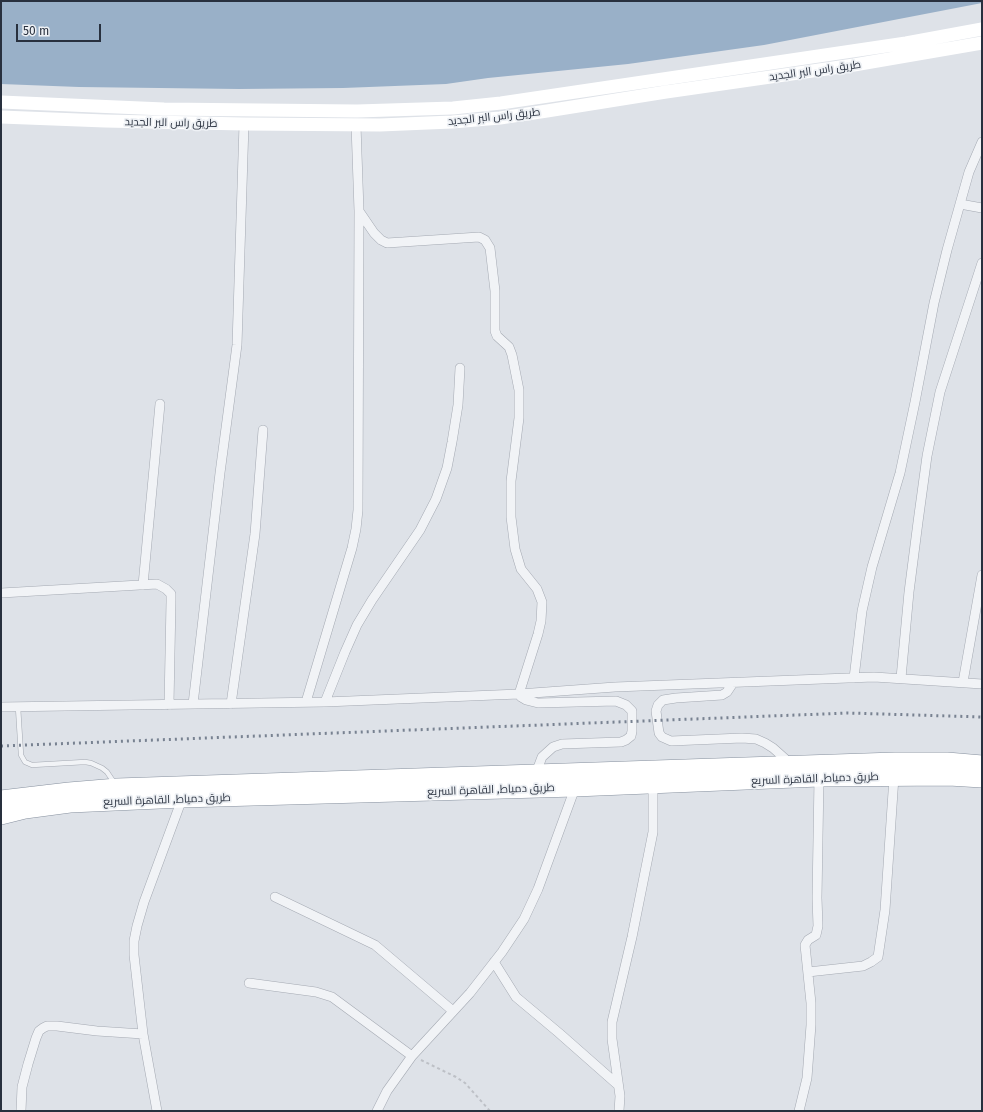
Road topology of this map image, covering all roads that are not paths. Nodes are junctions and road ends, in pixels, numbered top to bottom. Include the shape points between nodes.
1 (982, 29) edge
2 (982, 43) edge
3 (1, 102) edge
4 (1, 117) edge
5 (244, 124) junction
6 (356, 125) junction
7 (982, 142) edge
8 (960, 204) junction
9 (982, 208) edge
10 (360, 211) junction
11 (982, 262) edge
12 (460, 368) dead end
13 (160, 404) dead end
14 (263, 430) dead end
15 (982, 575) edge
16 (143, 585) junction
17 (1, 593) edge
18 (854, 678) junction
19 (901, 678) junction
20 (963, 682) junction
21 (733, 683) junction
22 (982, 684) edge
23 (519, 694) junction
24 (306, 702) junction
25 (325, 702) junction
26 (170, 704) junction
27 (193, 704) junction
28 (231, 704) junction
29 (1, 707) edge
30 (18, 707) junction
31 (791, 764) junction
32 (982, 764) edge
33 (536, 773) junction
34 (894, 777) junction
35 (819, 778) junction
36 (982, 779) edge
37 (653, 785) junction
38 (117, 788) junction
39 (575, 788) junction
40 (1, 799) edge
41 (182, 799) junction
42 (1, 816) edge
43 (276, 896) dead end
44 (494, 962) junction
45 (808, 972) junction
46 (249, 983) dead end
47 (453, 1011) junction
48 (143, 1034) junction
49 (412, 1056) junction
50 (618, 1085) junction
51 (21, 1111) edge
52 (157, 1111) edge
53 (377, 1111) edge
54 (619, 1111) edge
55 (799, 1111) edge

1 - 3 main road, طريق راس البر الجديد via 906,43 509,102 453,108 373,111 164,109
2 - 6 main road, طريق راس البر الجديد via 508,117 434,123
4 - 5 main road, طريق راس البر الجديد
5 - 6 main road, طريق راس البر الجديد
5 - 27 street via 237,345
6 - 10 street
7 - 8 street via 969,172
8 - 9 street
8 - 18 street via 934,303 900,473 872,567 862,611
10 - 23 street via 374,233 387,243 479,238 485,240 490,248 495,291 495,332 512,355 519,390 519,418 511,481 511,516 515,549 521,569 537,589 542,602 538,634
10 - 24 street via 356,530
11 - 19 street via 940,392 927,456
12 - 25 street via 452,442 447,468 436,499 420,530 357,625
13 - 16 street
14 - 28 street via 254,534
15 - 20 street
16 - 17 street
16 - 26 street via 157,584 171,594
18 - 19 street
18 - 21 street
19 - 20 street
20 - 22 street
21 - 23 street via 615,687
21 - 31 street via 722,696 663,700 656,711 662,736 671,741 756,739 773,748
23 - 25 street
23 - 33 street via 526,700 538,703 616,701 632,711 631,736 626,740 562,744 553,747 542,758
24 - 25 street
24 - 28 street
26 - 27 street
26 - 30 street
27 - 28 street
29 - 30 street
30 - 38 lane via 21,755 25,762 91,763 107,772
31 - 32 highway, طريق دمياط, القاهرة السريع via 894,761
31 - 33 highway, طريق دمياط, القاهرة السريع
33 - 38 highway, طريق دمياط, القاهرة السريع
34 - 35 highway, طريق دمياط, القاهرة السريع
34 - 36 highway, طريق دمياط, القاهرة السريع
34 - 45 street via 885,910 878,956 863,966
35 - 37 highway, طريق دمياط, القاهرة السريع
35 - 45 street via 818,926 816,935 805,944
37 - 39 highway, طريق دمياط, القاهرة السريع
37 - 50 street via 653,832 612,1022
38 - 40 highway, طريق دمياط, القاهرة السريع
39 - 41 highway, طريق دمياط, القاهرة السريع
39 - 44 street via 532,902 524,919
41 - 42 highway, طريق دمياط, القاهرة السريع via 70,804
41 - 48 street via 136,926 134,955
43 - 47 street via 376,945
44 - 47 street
44 - 50 street via 516,997
45 - 55 street via 811,1025 807,1078
46 - 49 street via 316,992 332,997
47 - 49 street
48 - 51 street via 97,1032 57,1026 43,1028 36,1038 28,1064 22,1087
48 - 52 street
49 - 53 street via 387,1091
50 - 54 street

